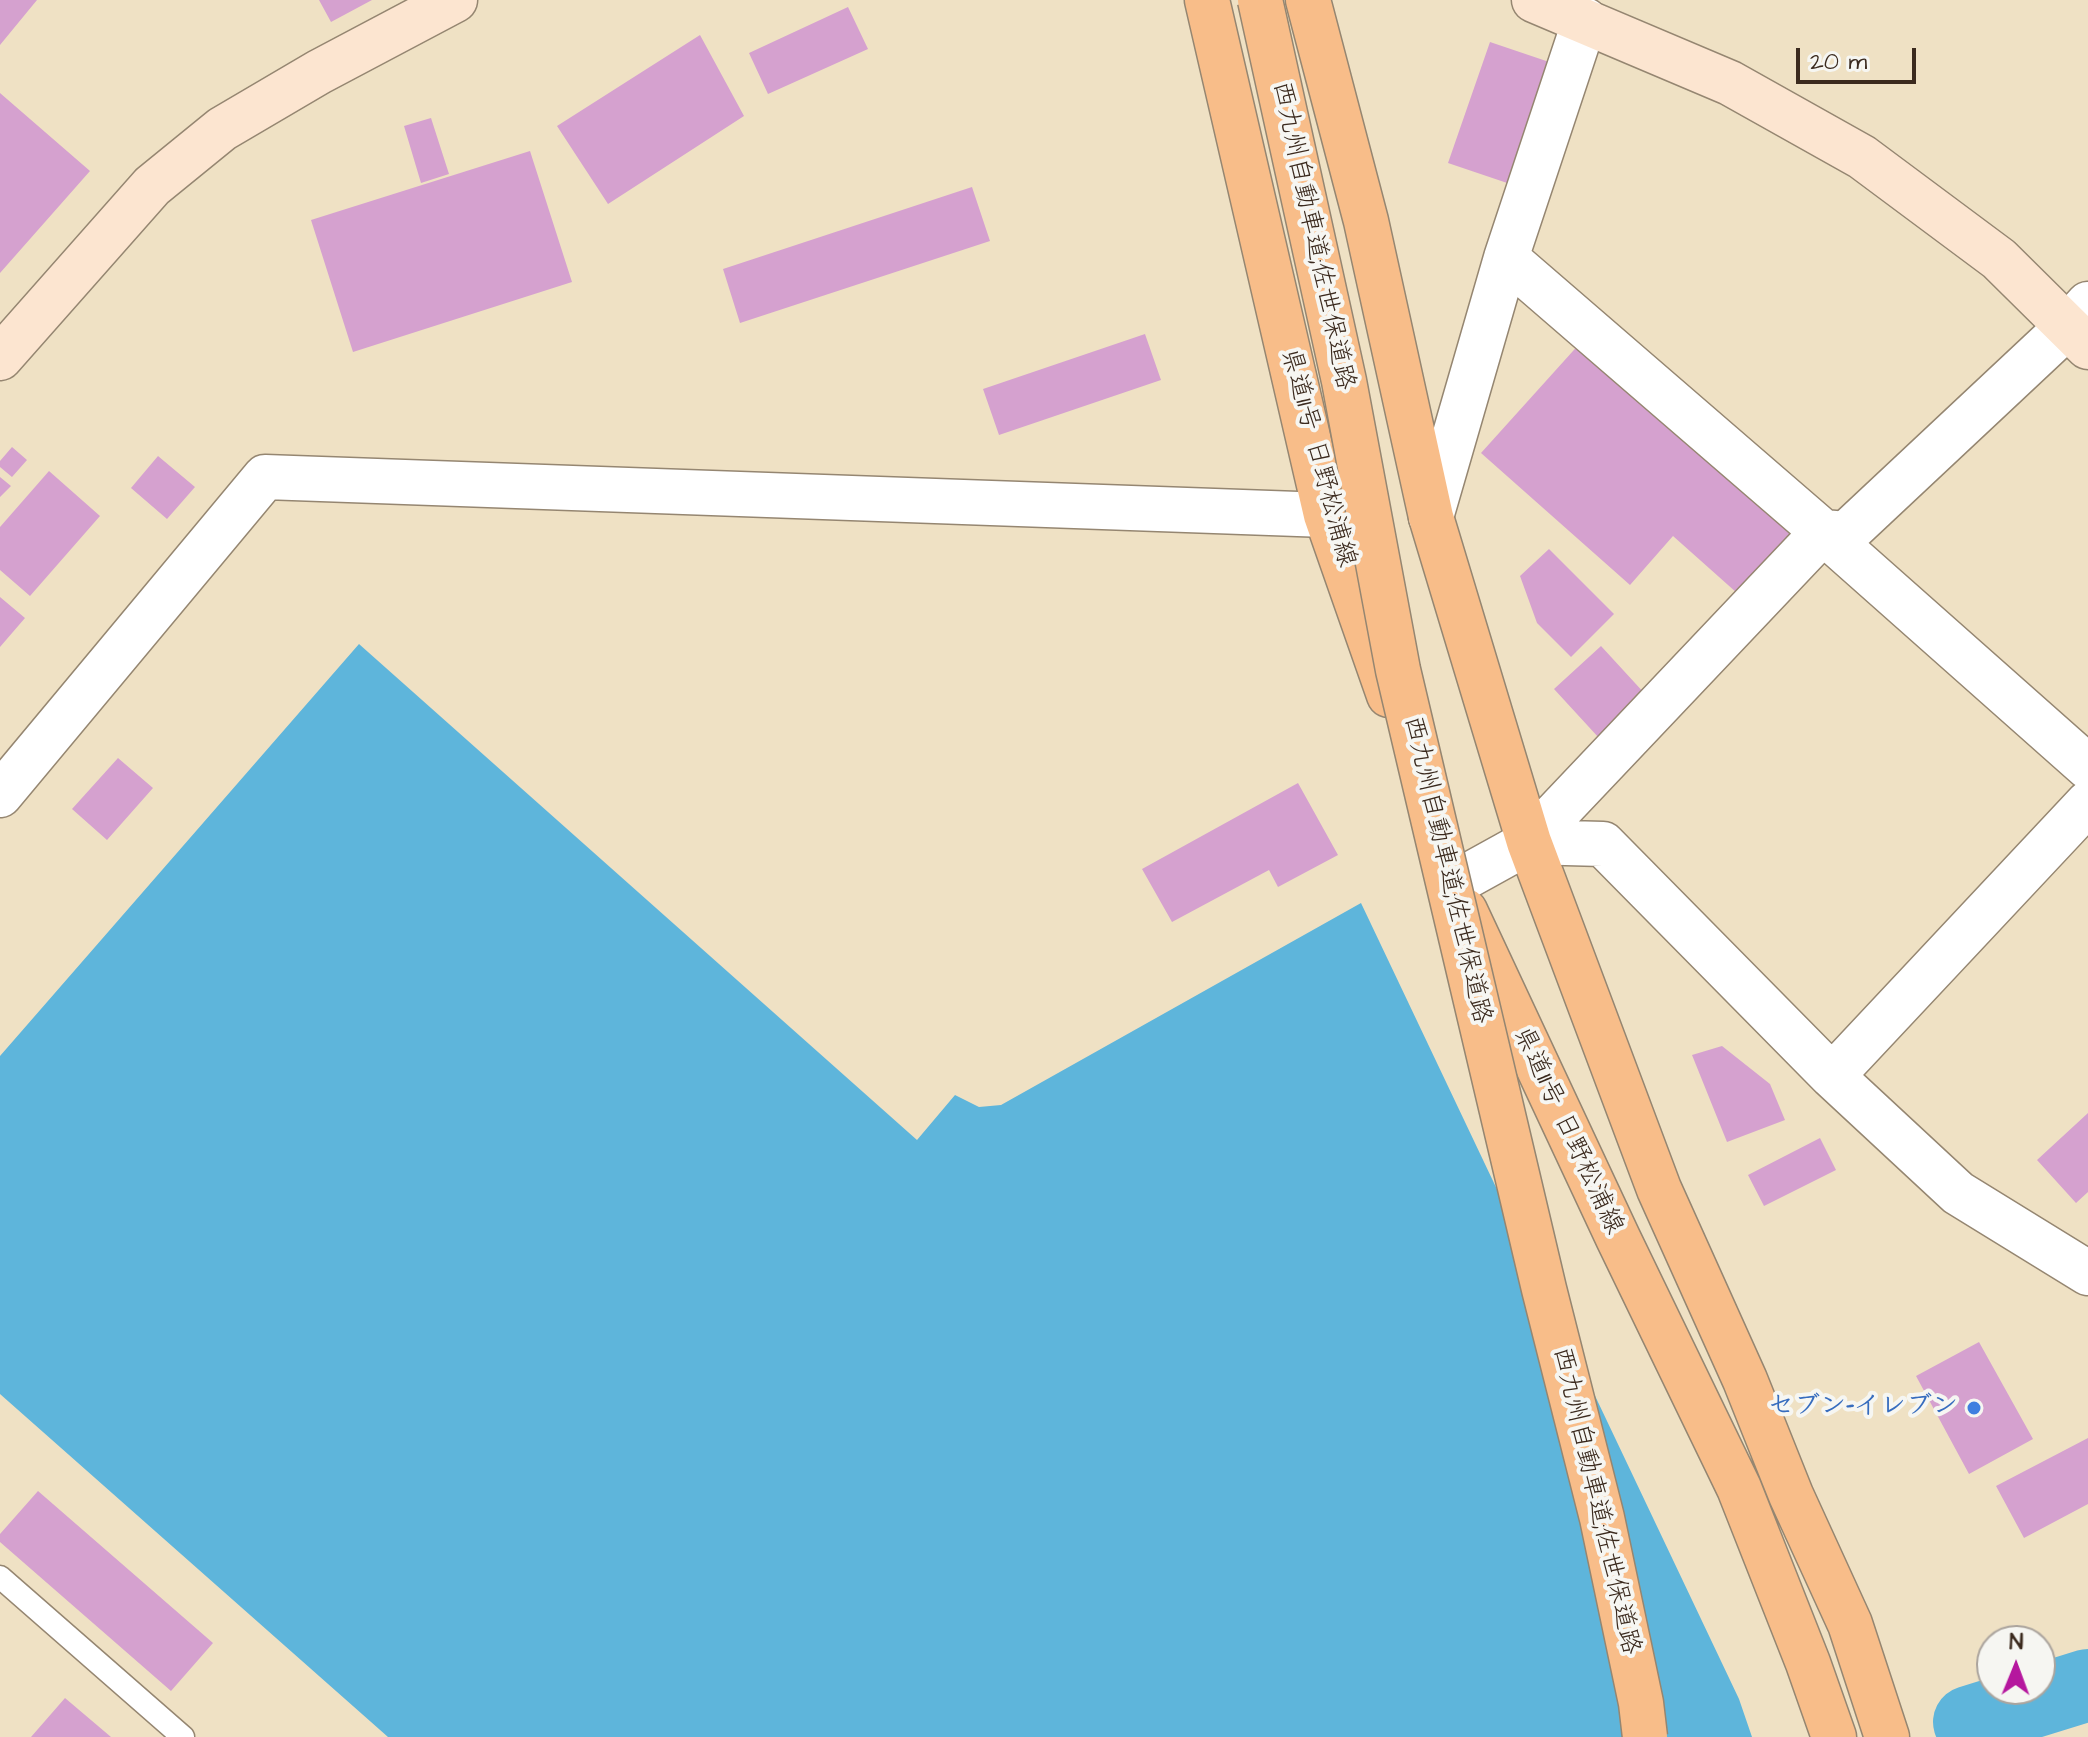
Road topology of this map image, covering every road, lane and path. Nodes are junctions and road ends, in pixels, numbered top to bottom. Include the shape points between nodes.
1 (455, 0) edge
2 (1260, 0) edge
3 (1277, 0) edge
4 (1308, 0) edge
5 (1534, 0) edge
6 (1209, 9) edge
7 (1585, 20) junction
8 (1506, 258) junction
9 (2081, 325) edge
10 (0, 358) edge
11 (1326, 515) junction
12 (1431, 517) junction
13 (1823, 532) junction
14 (2088, 767) edge
15 (0, 795) edge
16 (2088, 803) edge
17 (1529, 842) junction
18 (1453, 884) junction
19 (1832, 1076) junction
20 (2086, 1269) edge
21 (0, 1577) edge
22 (183, 1737) edge
23 (1645, 1737) edge
24 (1834, 1737) edge
25 (1887, 1737) edge

1 - 10 street via 222,129 152,186
2 - 23 main road, 西九州自動車道;佐世保道路, bridge via 1344,381 1398,670 1602,1518
3 - 6 street
4 - 12 main road via 1366,221
5 - 7 street
6 - 11 main road, 県道11号 日野松浦線
7 - 8 street
7 - 9 street via 1730,83 1862,157
8 - 12 street
8 - 13 street
9 - 13 street via 1846,534
11 - 15 street via 265,477
11 - 18 main road, 県道11号 日野松浦線
12 - 17 main road
13 - 14 street
13 - 17 street
16 - 19 street
17 - 18 street
17 - 19 street via 1603,844
17 - 25 main road via 1659,1189 1850,1624
18 - 24 main road, 県道11号 日野松浦線 via 1739,1488
19 - 20 street via 1958,1193
21 - 22 lane

